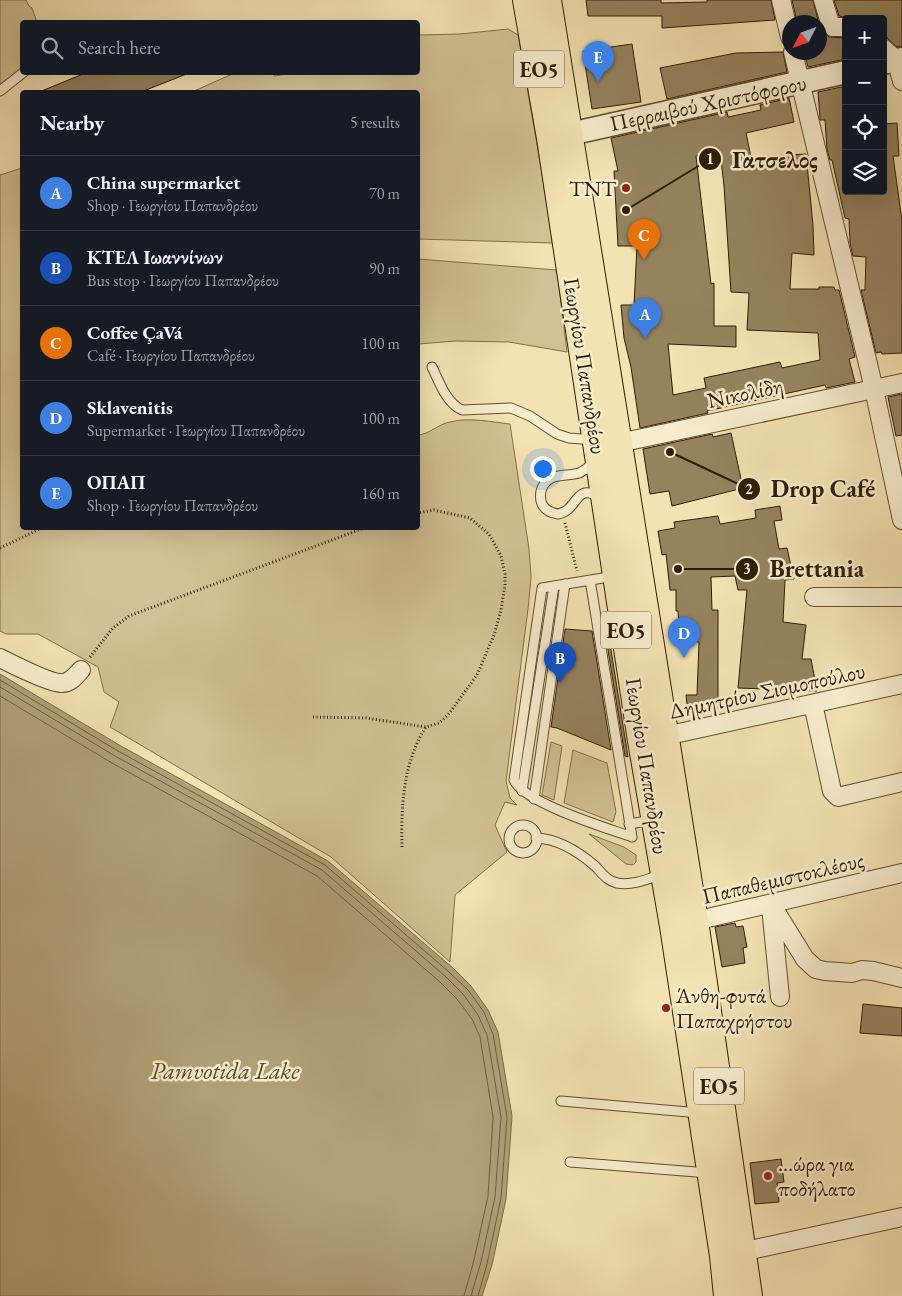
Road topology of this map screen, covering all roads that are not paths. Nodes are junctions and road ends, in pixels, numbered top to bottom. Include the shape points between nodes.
1 (527, 0) edge
2 (547, 0) edge
3 (781, 0) edge
4 (823, 0) edge
5 (785, 15) edge
6 (842, 27) edge
7 (795, 60) edge
8 (842, 73) edge
9 (20, 75) edge
10 (800, 83) junction
11 (0, 91) edge
12 (560, 136) junction
13 (432, 367) dead end
14 (902, 384) edge
15 (874, 389) junction
16 (604, 445) junction
17 (606, 502) junction
18 (902, 518) edge
19 (628, 574) junction
20 (590, 580) junction
21 (564, 584) junction
22 (814, 597) dead end
23 (902, 597) edge
24 (0, 658) edge
25 (81, 670) road end
26 (902, 684) edge
27 (813, 704) junction
28 (653, 739) junction
29 (902, 782) edge
30 (534, 799) junction
31 (655, 820) junction
32 (629, 824) junction
33 (536, 838) dead end
34 (664, 873) junction
35 (902, 873) edge
36 (771, 904) junction
37 (684, 923) junction
38 (902, 978) edge
39 (780, 997) dead end
40 (561, 1100) dead end
41 (702, 1113) junction
42 (570, 1162) dead end
43 (712, 1174) junction
44 (902, 1217) edge
45 (734, 1253) junction
46 (728, 1296) edge
47 (748, 1296) edge

1 - 12 main road, Γεωργίου Παπανδρέου / ΕΟ5
2 - 12 main road, Γεωργίου Παπανδρέου / ΕΟ5
3 - 5 street
4 - 6 street via 830,23 833,27
7 - 10 street
8 - 10 street, Περραιβού Χριστόφορου
9 - 11 lane
10 - 12 street, Περραιβού Χριστόφορου
10 - 15 street
12 - 16 main road, Γεωργίου Παπανδρέου / ΕΟ5
13 - 16 lane via 450,402 457,408 511,408 557,434
14 - 15 street, Νικολίδη
15 - 16 street, Νικολίδη
15 - 18 street
16 - 17 main road, Γεωργίου Παπανδρέου / ΕΟ5
16 - 17 lane via 586,470 555,476 543,486 540,496 542,504 553,513 563,513 586,492
16 - 19 main road, Γεωργίου Παπανδρέου / ΕΟ5
17 - 19 main road, Γεωργίου Παπανδρέου / ΕΟ5
19 - 20 lane
19 - 28 main road, Γεωργίου Παπανδρέου / ΕΟ5
20 - 21 lane
20 - 32 lane
21 - 30 lane
21 - 30 lane via 542,588 514,780
22 - 23 street
24 - 25 street via 62,683 71,680
26 - 27 street, Δημητρίου Σιομοπούλου
27 - 28 street, Δημητρίου Σιομοπούλου
27 - 29 street via 834,795
28 - 31 main road, Γεωργίου Παπανδρέου / ΕΟ5
28 - 37 main road, Γεωργίου Παπανδρέου / ΕΟ5
30 - 32 lane via 632,837
31 - 32 lane
31 - 34 main road, Γεωργίου Παπανδρέου / ΕΟ5
33 - 34 lane via 573,850 617,883 638,882
34 - 37 main road, Γεωργίου Παπανδρέου / ΕΟ5
35 - 36 street, Παπαθεμιστοκλέους
36 - 37 street, Παπαθεμιστοκλέους
36 - 38 street via 805,959 816,969 852,973 873,971
36 - 39 street
37 - 41 main road, Γεωργίου Παπανδρέου / ΕΟ5
37 - 45 main road, Γεωργίου Παπανδρέου / ΕΟ5
40 - 41 lane
41 - 43 main road, Γεωργίου Παπανδρέου / ΕΟ5
42 - 43 lane
43 - 45 main road, Γεωργίου Παπανδρέου / ΕΟ5
44 - 45 street
45 - 46 main road, Γεωργίου Παπανδρέου / ΕΟ5
45 - 47 main road, Γεωργίου Παπανδρέου / ΕΟ5

